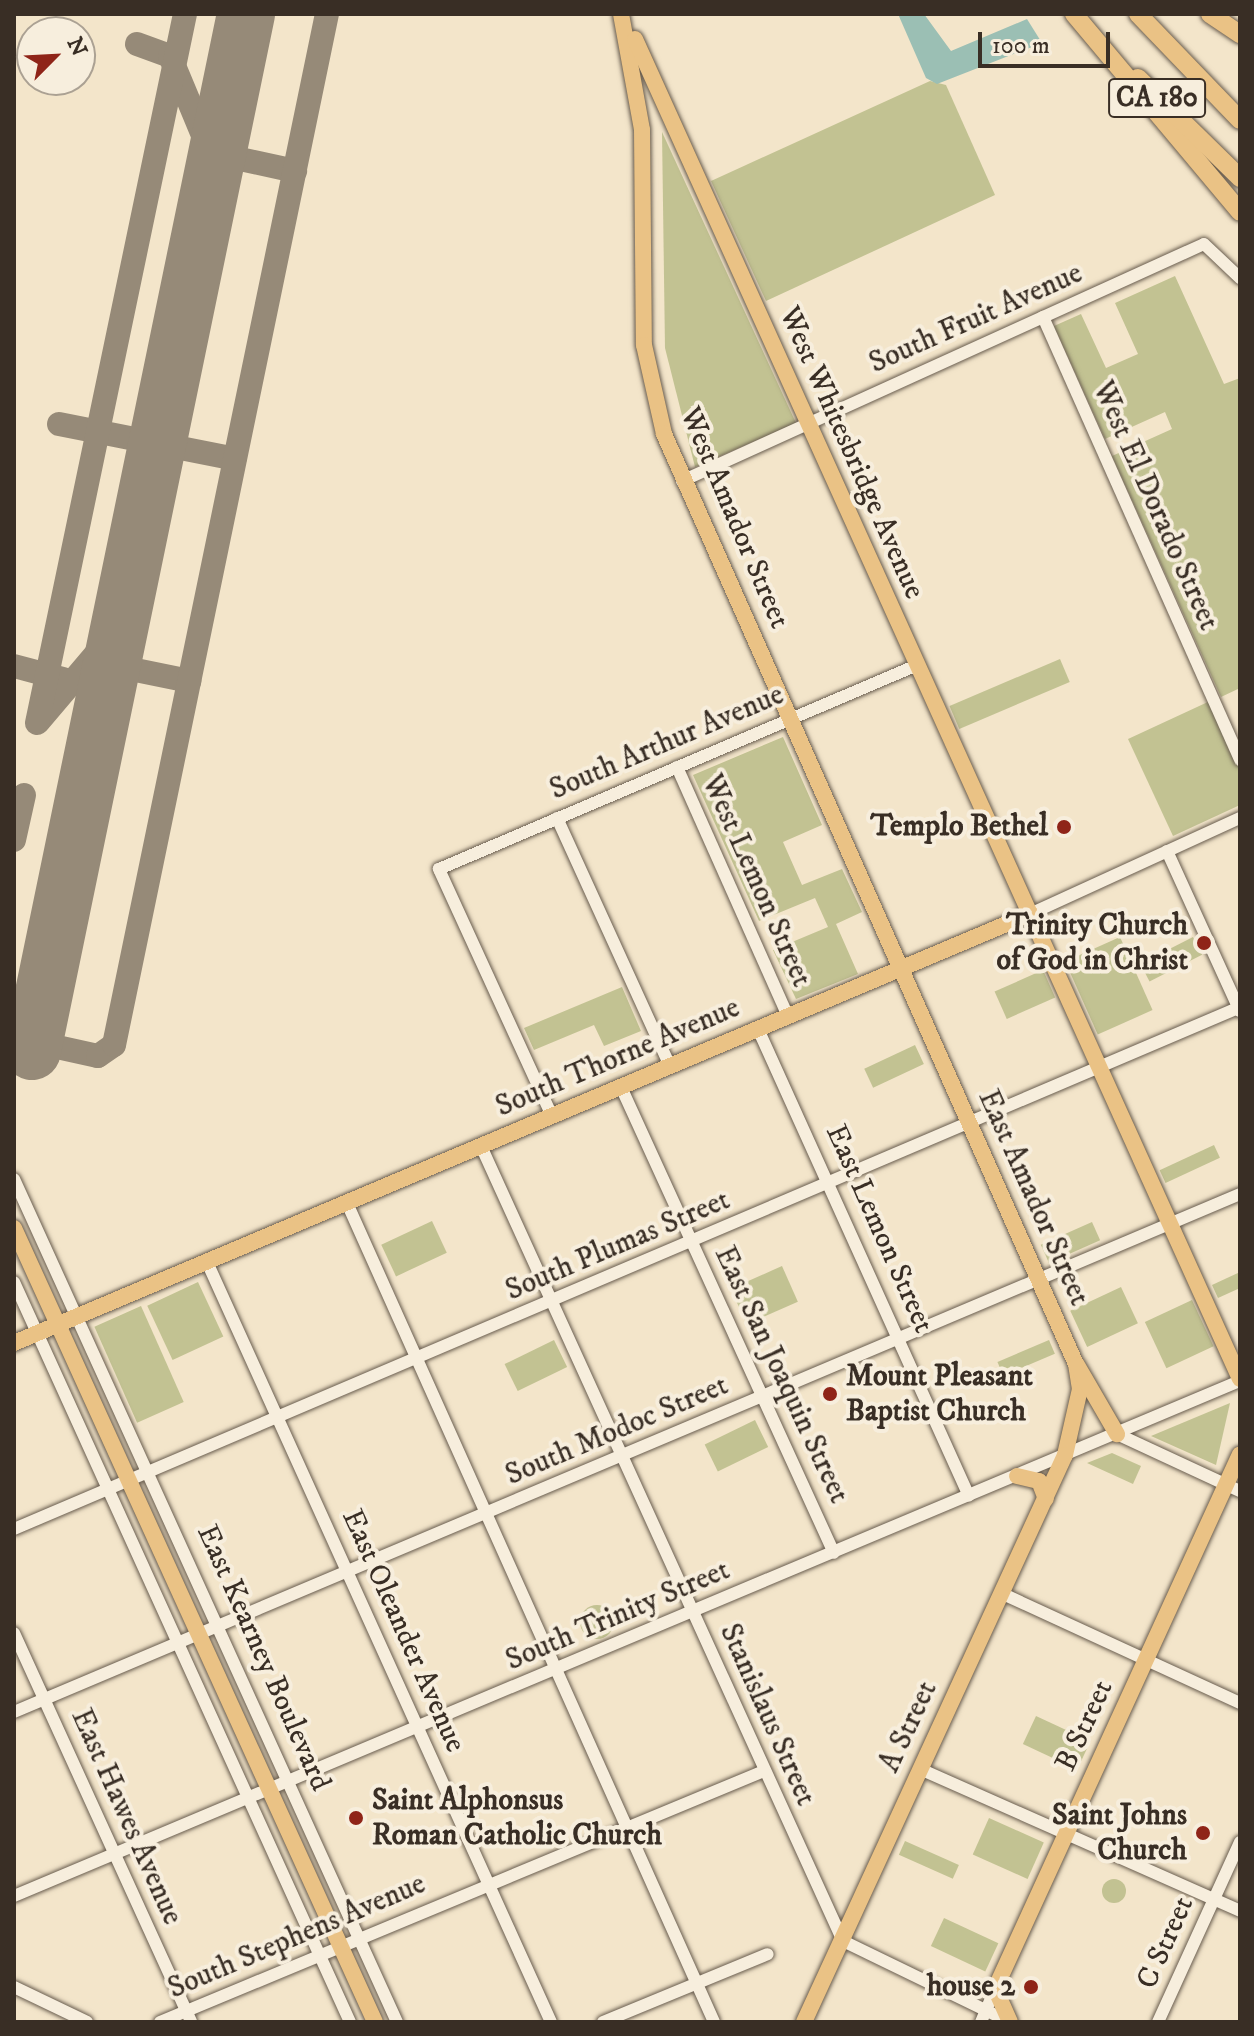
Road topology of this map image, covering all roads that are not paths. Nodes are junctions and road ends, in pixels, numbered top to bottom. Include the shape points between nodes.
1 (621, 14) edge
2 (1077, 14) edge
3 (1138, 14) edge
4 (1210, 14) edge
5 (1220, 14) edge
6 (1240, 25) edge
7 (1240, 34) edge
8 (1240, 120) edge
9 (1240, 178) edge
10 (1240, 210) edge
11 (1240, 278) edge
12 (1043, 317) junction
13 (807, 424) junction
14 (682, 481) junction
15 (915, 666) junction
16 (790, 719) junction
17 (1240, 760) edge
18 (677, 767) junction
19 (557, 818) junction
20 (1240, 818) edge
21 (1167, 851) junction
22 (1030, 914) junction
23 (902, 968) junction
24 (1239, 1009) edge
25 (788, 1016) junction
26 (758, 1029) junction
27 (670, 1066) junction
28 (1101, 1071) junction
29 (621, 1087) junction
30 (552, 1116) junction
31 (970, 1126) junction
32 (481, 1146) junction
33 (14, 1179) edge
34 (831, 1184) junction
35 (1240, 1194) edge
36 (347, 1203) junction
37 (1170, 1226) junction
38 (14, 1228) edge
39 (692, 1243) junction
40 (207, 1262) junction
41 (1038, 1280) junction
42 (14, 1282) edge
43 (552, 1303) junction
44 (77, 1317) junction
45 (58, 1325) junction
46 (37, 1333) junction
47 (900, 1339) junction
48 (14, 1343) edge
49 (417, 1360) junction
50 (1076, 1364) junction
51 (1240, 1380) edge
52 (761, 1398) junction
53 (278, 1419) junction
54 (1117, 1434) junction
55 (1240, 1454) edge
56 (1065, 1455) junction
57 (622, 1457) junction
58 (148, 1474) junction
59 (1017, 1476) junction
60 (130, 1481) junction
61 (1233, 1488) edge
62 (109, 1490) junction
63 (969, 1496) junction
64 (1046, 1499) junction
65 (487, 1515) junction
66 (14, 1529) edge
67 (834, 1553) junction
68 (348, 1574) junction
69 (1003, 1594) junction
70 (692, 1613) junction
71 (219, 1629) junction
72 (14, 1633) edge
73 (200, 1637) junction
74 (179, 1646) junction
75 (1147, 1661) junction
76 (556, 1670) junction
77 (44, 1700) junction
78 (1240, 1703) edge
79 (14, 1712) edge
80 (418, 1728) junction
81 (920, 1769) junction
82 (764, 1771) junction
83 (289, 1783) junction
84 (270, 1791) junction
85 (249, 1799) junction
86 (627, 1828) junction
87 (1065, 1834) junction
88 (1240, 1842) edge
89 (115, 1854) junction
90 (489, 1885) junction
91 (14, 1896) edge
92 (1214, 1900) junction
93 (1240, 1911) edge
94 (359, 1939) junction
95 (843, 1941) junction
96 (341, 1947) junction
97 (768, 1954) dead end
98 (320, 1955) junction
99 (697, 1983) junction
100 (14, 1987) edge
101 (995, 1989) junction
102 (188, 2016) edge
103 (984, 2016) edge
104 (1008, 2021) edge
105 (87, 2022) edge
106 (160, 2022) edge
107 (350, 2022) edge
108 (375, 2022) edge
109 (397, 2022) edge
110 (551, 2022) edge
111 (603, 2022) edge
112 (714, 2022) edge
113 (804, 2022) edge
114 (1158, 2022) edge

1 - 13 main road, West Whitesbridge Avenue
1 - 14 main road, West Amador Street via 642,130 644,345
2 - 9 highway, CA 180
2 - 10 highway via 1214,185
3 - 8 highway, CA 180
4 - 7 highway
5 - 6 highway
11 - 12 street, South Fruit Avenue via 1204,244
12 - 13 street, South Fruit Avenue
12 - 17 street, West El Dorado Street
13 - 14 street, South Fruit Avenue
13 - 15 main road, West Whitesbridge Avenue
14 - 16 main road, West Amador Street
15 - 16 street, South Arthur Avenue
15 - 22 main road, West Whitesbridge Avenue
16 - 18 street, South Arthur Avenue
16 - 23 main road, West Amador Street
18 - 19 street, South Arthur Avenue
18 - 25 street, West Lemon Street
19 - 27 street
19 - 30 street, South Arthur Avenue via 439,869
20 - 21 street, South Thorne Avenue
21 - 22 street, South Thorne Avenue
21 - 24 street
22 - 23 main road, South Thorne Avenue
22 - 28 main road, West Whitesbridge Avenue
23 - 25 main road, South Thorne Avenue
23 - 31 main road, East Amador Street
24 - 28 street, South Plumas Street
25 - 26 main road, South Thorne Avenue
26 - 27 main road, South Thorne Avenue
26 - 34 street, East Lemon Street
27 - 29 main road, South Thorne Avenue
28 - 31 street, South Plumas Street
28 - 37 main road, West Whitesbridge Avenue
29 - 30 main road, South Thorne Avenue
29 - 39 street, East San Joaquin Street
30 - 32 main road, South Thorne Avenue
31 - 34 street, South Plumas Street
31 - 41 main road, East Amador Street
32 - 36 main road, South Thorne Avenue
32 - 43 street, Stanislaus Street
33 - 44 street, East Kearney Boulevard
34 - 39 street, South Plumas Street
34 - 47 street, East Lemon Street
35 - 37 street, South Modoc Street
36 - 40 main road, South Thorne Avenue
36 - 49 street
37 - 41 street, South Modoc Street
37 - 51 main road, West Whitesbridge Avenue
38 - 45 main road, East Kearney Boulevard
39 - 43 street, South Plumas Street
39 - 52 street, East San Joaquin Street
40 - 44 main road, South Thorne Avenue
40 - 53 street, East Oleander Avenue
41 - 47 street, South Modoc Street
41 - 50 main road, East Amador Street
42 - 46 street
43 - 49 street, South Plumas Street
43 - 57 street, Stanislaus Street
44 - 45 main road, South Thorne Avenue
44 - 58 street, East Kearney Boulevard
45 - 46 main road, South Thorne Avenue
45 - 60 main road, East Kearney Boulevard
46 - 48 main road, South Thorne Avenue
46 - 62 street
47 - 52 street, South Modoc Street
47 - 63 street, East Lemon Street
49 - 53 street, South Plumas Street
49 - 65 street
50 - 54 main road
50 - 56 main road, East Amador Street via 1079,1416
51 - 54 street, South Trinity Street
52 - 57 street, South Modoc Street
52 - 67 street, East San Joaquin Street
53 - 58 street, South Plumas Street
53 - 68 street, East Oleander Avenue
54 - 56 street, South Trinity Street
54 - 61 street
55 - 61 main road, B Street
56 - 59 street, South Trinity Street
56 - 64 main road, A Street
57 - 65 street, South Modoc Street
57 - 70 street, Stanislaus Street
58 - 60 street, South Plumas Street
58 - 71 street, East Kearney Boulevard
59 - 63 street, South Trinity Street
59 - 64 main road via 1039,1481
60 - 62 street, South Plumas Street
60 - 73 main road, East Kearney Boulevard
61 - 75 main road, B Street
62 - 66 street, South Plumas Street
62 - 74 street
63 - 67 street, South Trinity Street
64 - 69 main road, A Street
65 - 68 street, South Modoc Street
65 - 76 street
67 - 70 street, South Trinity Street
68 - 71 street, South Modoc Street
68 - 80 street, East Oleander Avenue
69 - 75 street
69 - 81 main road, A Street
70 - 76 street, South Trinity Street
70 - 82 street, Stanislaus Street
71 - 73 street, South Modoc Street
71 - 83 street, East Kearney Boulevard
72 - 77 street, East Hawes Avenue
73 - 74 street, South Modoc Street
73 - 84 main road, East Kearney Boulevard
74 - 77 street, South Modoc Street
74 - 85 street
75 - 78 street
75 - 87 main road, B Street
76 - 80 street, South Trinity Street
76 - 86 street
77 - 79 street, South Modoc Street
77 - 89 street, East Hawes Avenue
80 - 83 street, South Trinity Street
80 - 90 street, East Oleander Avenue
81 - 87 street
81 - 95 main road, A Street
82 - 86 street, South Stephens Avenue
82 - 95 street, Stanislaus Street
83 - 84 street, South Trinity Street
83 - 94 street, East Kearney Boulevard
84 - 85 street, South Trinity Street
84 - 96 main road, East Kearney Boulevard
85 - 89 street, South Trinity Street
85 - 98 street
86 - 90 street, South Stephens Avenue
86 - 99 street
87 - 92 street
87 - 101 main road, B Street
88 - 92 street, C Street
89 - 91 street, South Trinity Street
89 - 102 street, East Hawes Avenue
90 - 94 street, South Stephens Avenue
90 - 110 street, East Oleander Avenue
92 - 93 street
92 - 114 street, C Street
94 - 96 street, South Stephens Avenue
94 - 109 street, East Kearney Boulevard
95 - 103 street
95 - 113 main road, A Street
96 - 98 street, South Stephens Avenue
96 - 108 main road, East Kearney Boulevard
97 - 99 street
98 - 102 street, South Stephens Avenue
98 - 107 street
99 - 111 street
99 - 112 street
100 - 105 street
101 - 103 street, B Street
101 - 104 main road
102 - 106 street, South Stephens Avenue
103 - 104 street

